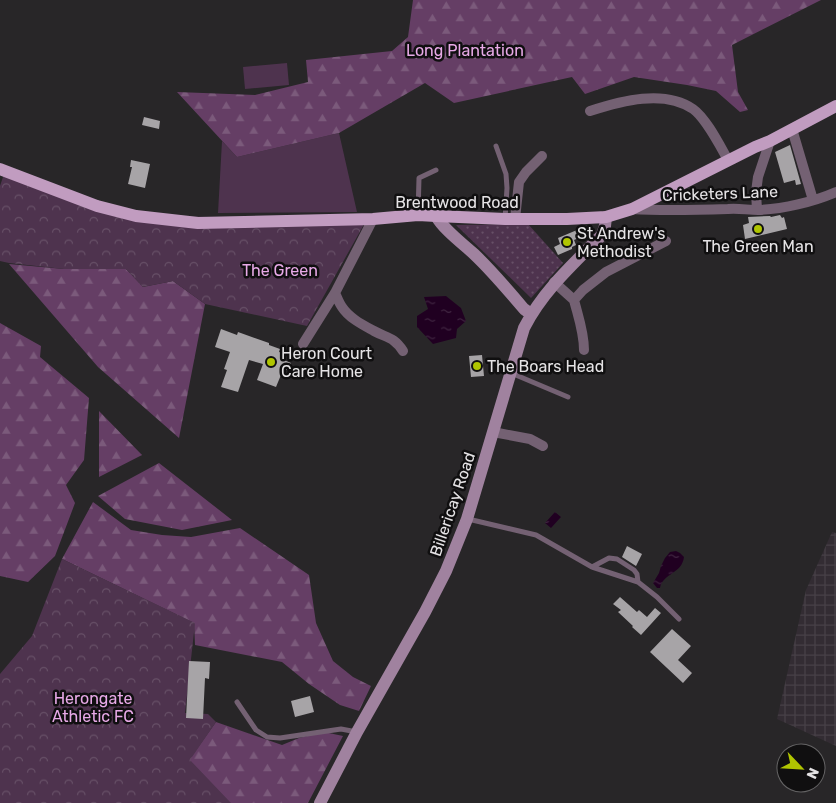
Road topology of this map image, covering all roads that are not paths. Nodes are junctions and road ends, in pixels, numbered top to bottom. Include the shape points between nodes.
1 (836, 106) edge
2 (590, 112) dead end
3 (792, 129) junction
4 (770, 142) junction
5 (496, 146) dead end
6 (542, 156) dead end
7 (728, 160) junction
8 (0, 169) edge
9 (436, 170) dead end
10 (836, 192) edge
11 (813, 200) junction
12 (632, 210) junction
13 (757, 210) junction
14 (418, 215) junction
15 (436, 216) junction
16 (606, 217) junction
17 (373, 219) junction
18 (510, 219) junction
19 (666, 240) dead end
20 (554, 282) junction
21 (335, 293) junction
22 (574, 300) junction
23 (531, 314) junction
24 (302, 344) dead end
25 (584, 350) dead end
26 (403, 351) dead end
27 (511, 373) junction
28 (568, 397) dead end
29 (493, 432) junction
30 (543, 446) dead end
31 (467, 519) junction
32 (592, 567) junction
33 (638, 582) junction
34 (679, 619) dead end
35 (237, 702) dead end
36 (357, 732) junction
37 (320, 803) edge

1 - 3 main road, Brentwood Road
2 - 7 street via 640,99 671,100 683,104 694,109 704,121
3 - 4 main road, Brentwood Road
3 - 11 street
4 - 7 main road, Brentwood Road
4 - 13 street via 758,177
5 - 18 lane via 506,174
6 - 18 street via 519,182
7 - 12 main road, Brentwood Road
8 - 17 main road, Brentwood Road via 97,206 136,216 198,223
9 - 14 lane via 419,178
10 - 11 street, Cricketers Lane
11 - 13 street, Cricketers Lane
12 - 13 street, Cricketers Lane
12 - 16 main road, Brentwood Road
14 - 15 main road, Brentwood Road
14 - 17 main road, Brentwood Road
15 - 18 main road, Brentwood Road
15 - 23 street
16 - 18 main road, Brentwood Road
16 - 20 street, Billericay Road via 602,235
17 - 21 street
19 - 22 street via 606,272
20 - 22 street
20 - 23 street, Billericay Road
21 - 24 street
21 - 26 street via 341,307 351,317 394,340
22 - 25 street
23 - 27 street, Billericay Road
27 - 28 lane
27 - 29 street, Billericay Road
29 - 30 street via 530,439
29 - 31 street, Billericay Road
31 - 32 lane via 536,535
31 - 36 street, Billericay Road via 429,604
32 - 33 lane
32 - 33 lane via 609,558 617,559 634,570
33 - 34 lane
35 - 36 lane via 256,730 267,737 341,729
36 - 37 street, Billericay Road

